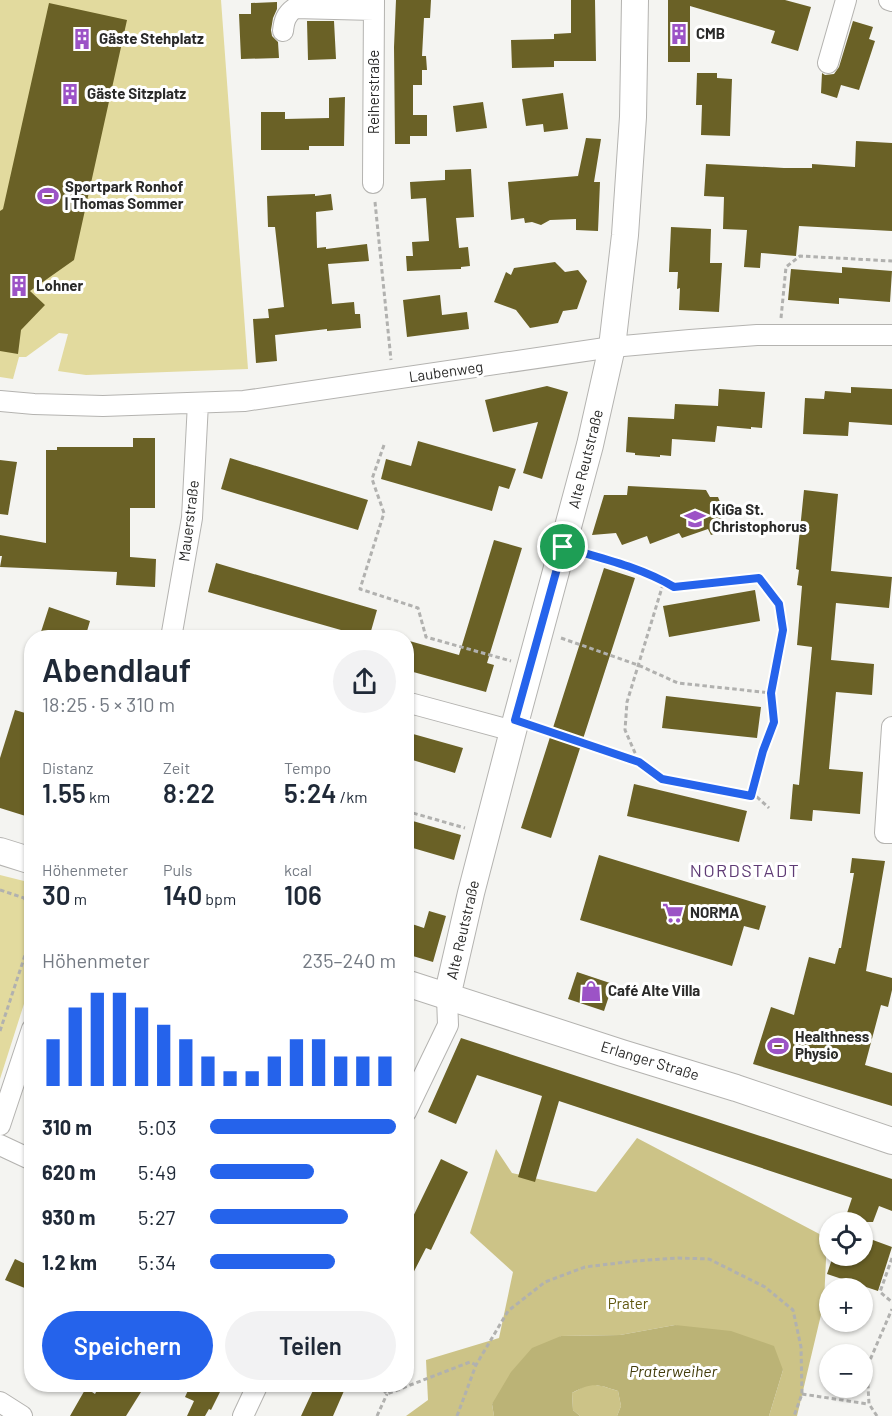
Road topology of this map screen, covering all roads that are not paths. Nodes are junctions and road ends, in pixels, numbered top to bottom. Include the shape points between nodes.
1 (636, 0) edge
2 (846, 0) edge
3 (374, 5) edge
4 (283, 30) dead end
5 (828, 63) dead end
6 (374, 183) road end
7 (892, 335) edge
8 (612, 347) junction
9 (0, 400) edge
10 (198, 403) junction
11 (177, 630) edge
12 (414, 704) edge
13 (514, 725) junction
14 (892, 727) edge
15 (888, 833) edge
16 (0, 851) edge
17 (24, 858) edge
18 (414, 986) edge
19 (447, 997) junction
20 (24, 1053) edge
21 (414, 1095) edge
22 (0, 1125) edge
23 (892, 1141) edge
24 (0, 1145) edge
25 (24, 1156) edge
26 (254, 1392) edge
27 (0, 1402) edge
28 (22, 1416) edge
29 (243, 1416) edge

1 - 8 main road, Alte Reutstraße via 625,235
2 - 5 street
3 - 4 street via 295,8 285,20
3 - 6 street, Reiherstraße
7 - 8 street, Laubenweg via 779,335
8 - 10 street, Laubenweg via 244,401
8 - 13 main road, Alte Reutstraße via 590,445
9 - 10 street, Laubenweg via 103,406
10 - 11 street, Mauerstraße via 192,518
12 - 13 street
13 - 19 main road, Alte Reutstraße
14 - 15 street
16 - 17 main road
18 - 19 main road, Erlanger Straße
19 - 21 street, Alte Reutstraße via 448,1025
19 - 23 main road, Erlanger Straße
20 - 22 street
24 - 25 street
26 - 29 street
27 - 28 street

